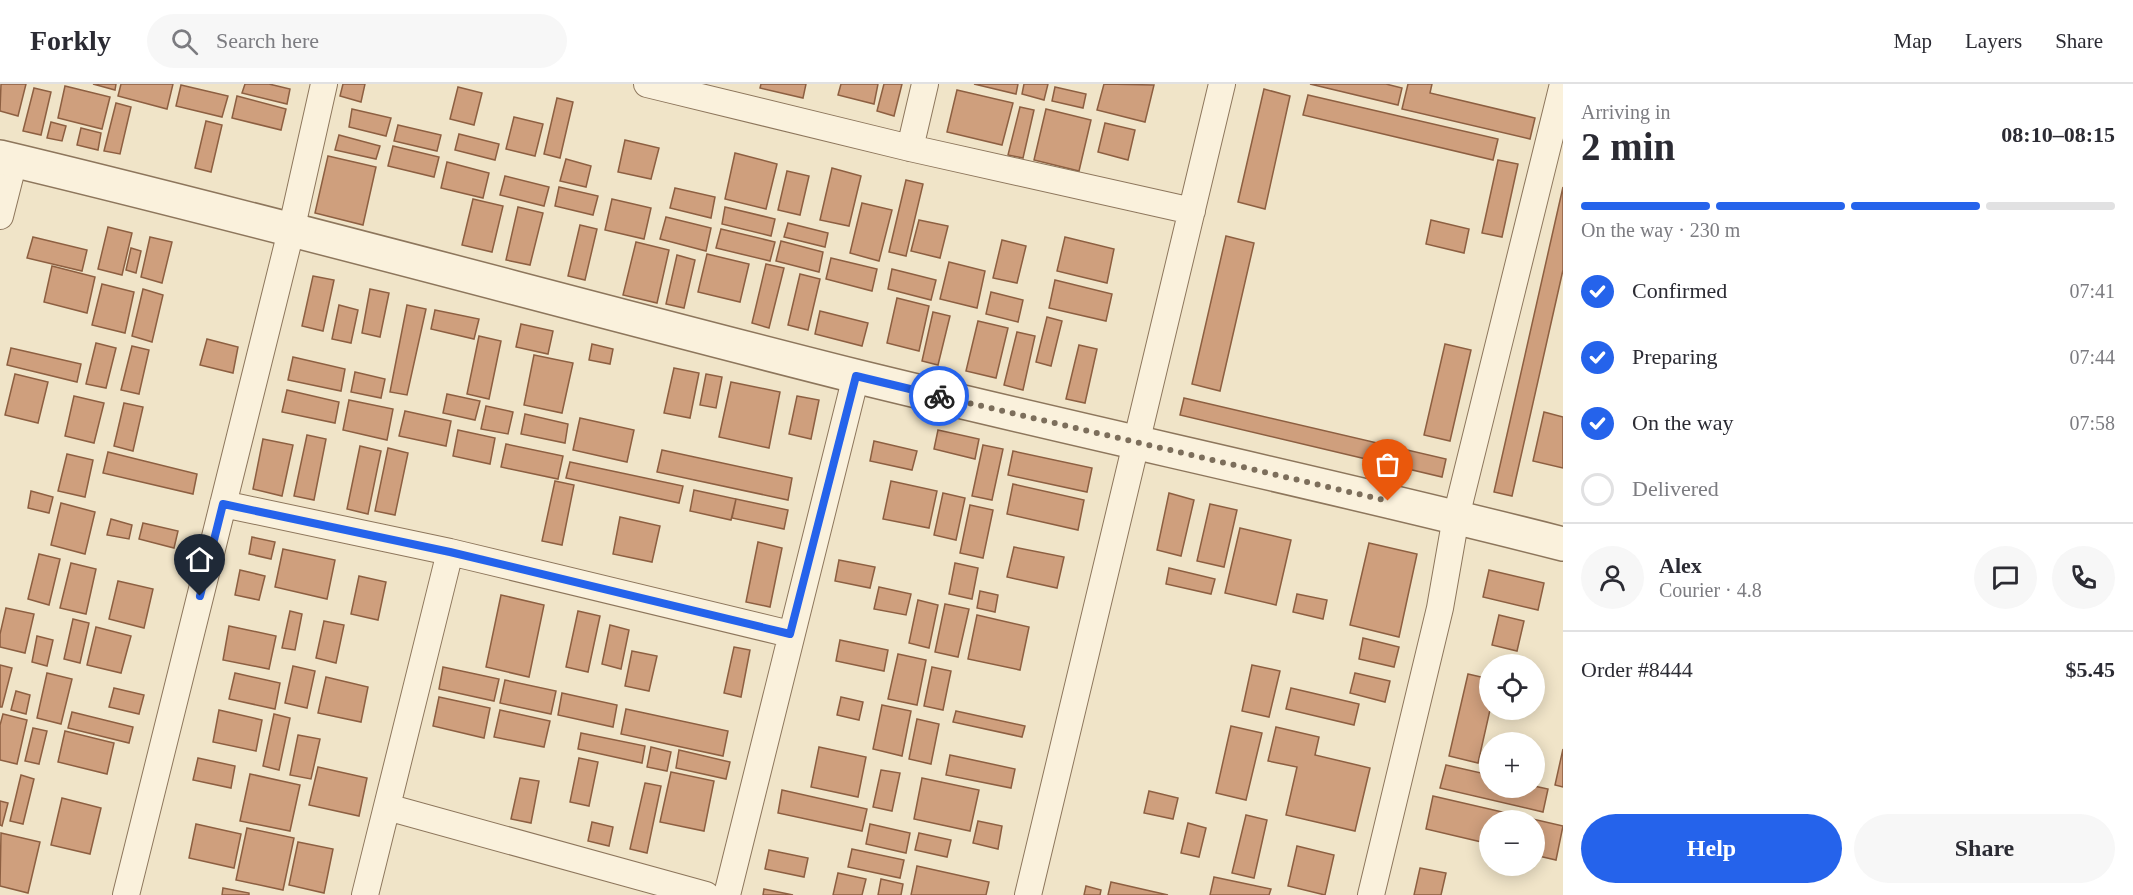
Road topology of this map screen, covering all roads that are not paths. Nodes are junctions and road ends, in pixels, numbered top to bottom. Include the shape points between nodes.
1 (324, 84) edge
2 (647, 84) edge
3 (925, 84) edge
4 (1222, 84) edge
5 (1563, 84) edge
6 (910, 148) junction
7 (7, 159) edge
8 (1192, 211) junction
9 (0, 216) edge
10 (291, 231) junction
11 (856, 376) junction
12 (1136, 443) junction
13 (223, 504) junction
14 (1456, 517) junction
15 (1563, 544) edge
16 (450, 552) junction
17 (790, 634) junction
18 (387, 807) junction
19 (126, 895) edge
20 (365, 895) edge
21 (706, 895) edge
22 (727, 895) edge
23 (1028, 895) edge
24 (1371, 895) edge

1 - 10 street
2 - 6 street
3 - 6 street
4 - 8 street
5 - 14 street
6 - 8 street
7 - 9 street
7 - 10 street
8 - 12 street
10 - 11 street
10 - 13 street
11 - 12 street
11 - 17 street
12 - 14 street
12 - 23 street
13 - 16 street
13 - 19 street
14 - 15 street
14 - 24 street via 1440,608
16 - 17 street
16 - 18 street
17 - 22 street
18 - 20 street
18 - 21 street

